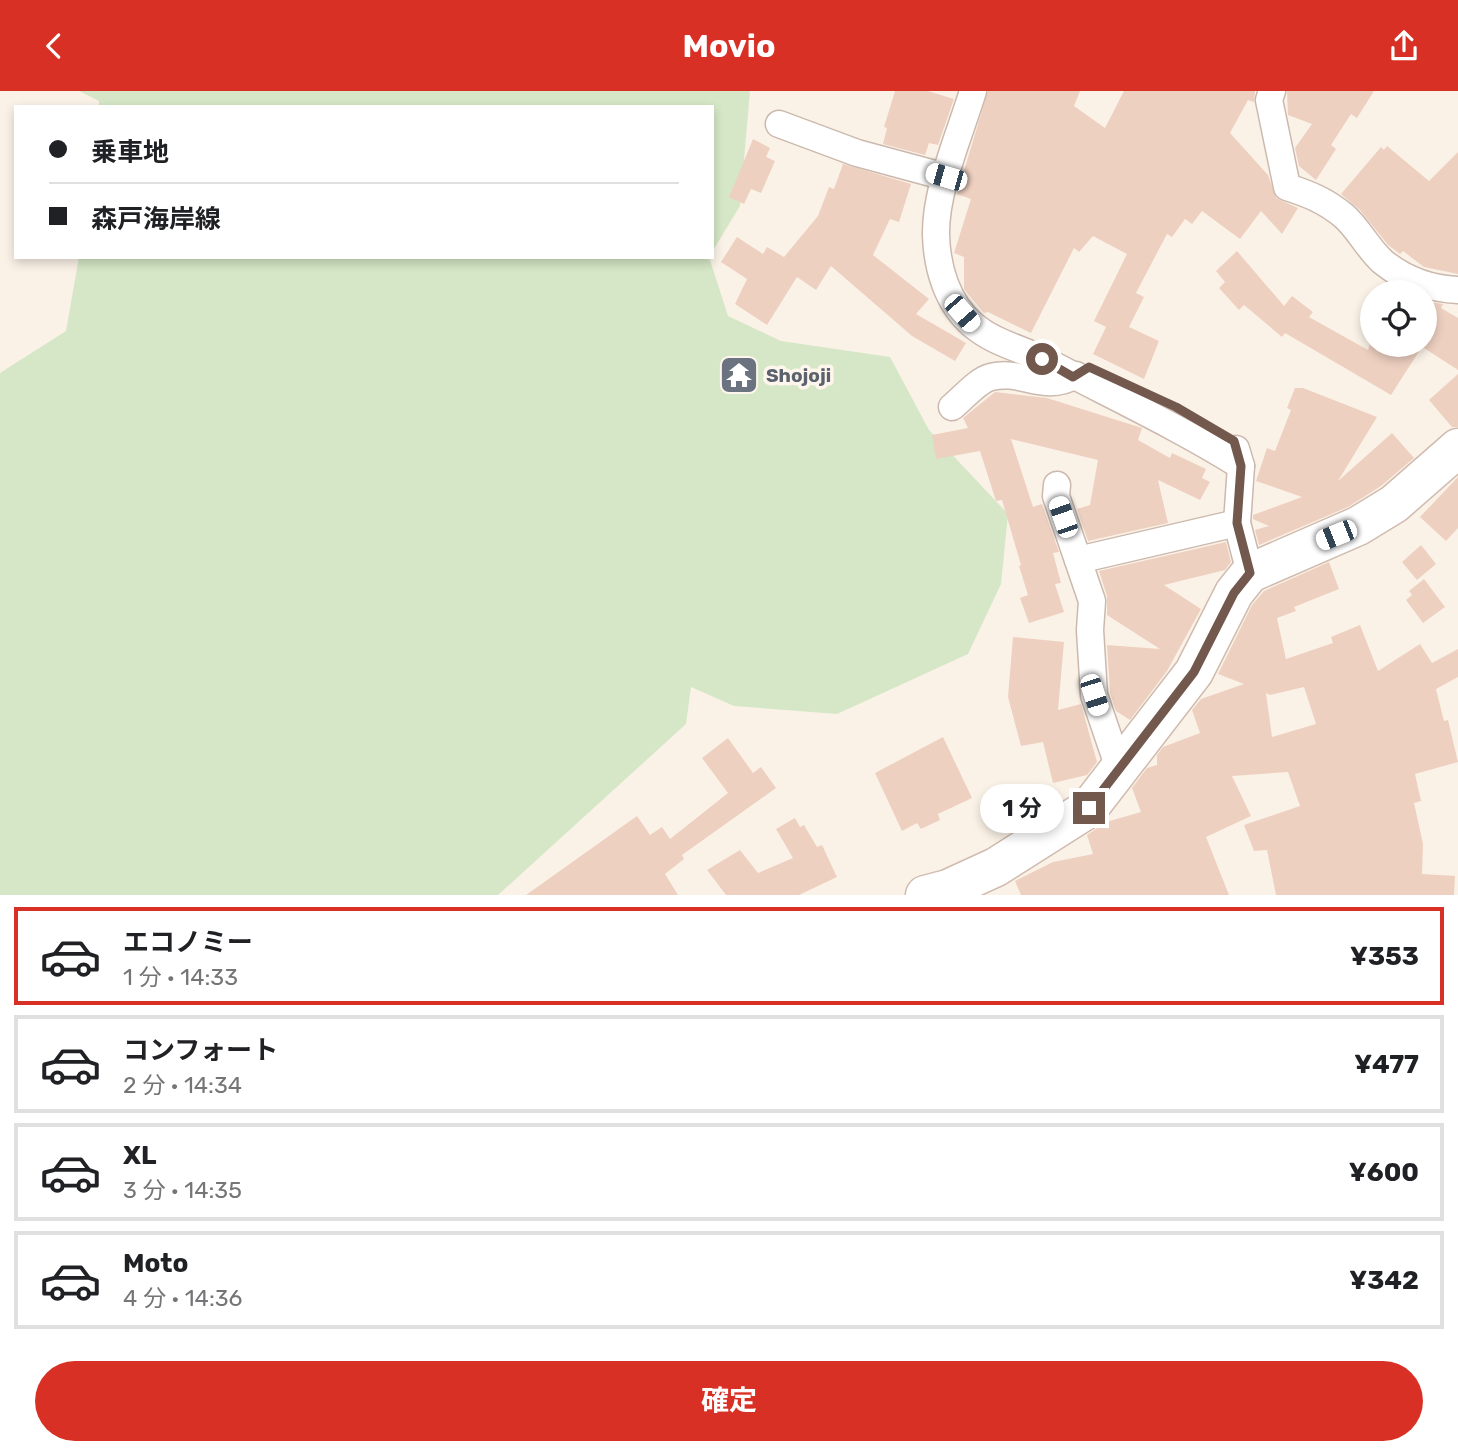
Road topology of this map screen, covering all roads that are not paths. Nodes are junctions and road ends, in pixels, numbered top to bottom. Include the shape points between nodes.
1 (974, 91) edge
2 (1272, 91) edge
3 (779, 124) dead end
4 (946, 177) junction
5 (1458, 290) edge
6 (1073, 377) junction
7 (952, 407) dead end
8 (1458, 449) edge
9 (1057, 485) dead end
10 (1237, 523) junction
11 (1078, 560) junction
12 (1250, 573) junction
13 (1119, 771) junction
14 (925, 895) edge

1 - 4 street
2 - 5 street via 1269,100 1287,187 1318,197 1346,218 1382,261 1417,281
3 - 4 street via 857,153
4 - 6 street via 936,232 939,269 952,302 973,325 1001,344
6 - 7 street via 1059,384 990,377
6 - 10 street via 1089,367 1176,407 1234,441 1241,466
8 - 12 main road via 1394,503 1358,526
9 - 11 street via 1056,496
10 - 11 street
10 - 12 street
11 - 13 street via 1092,601 1094,695
12 - 13 main road via 1234,593 1194,672
13 - 14 main road via 1089,808 1042,841 960,884

